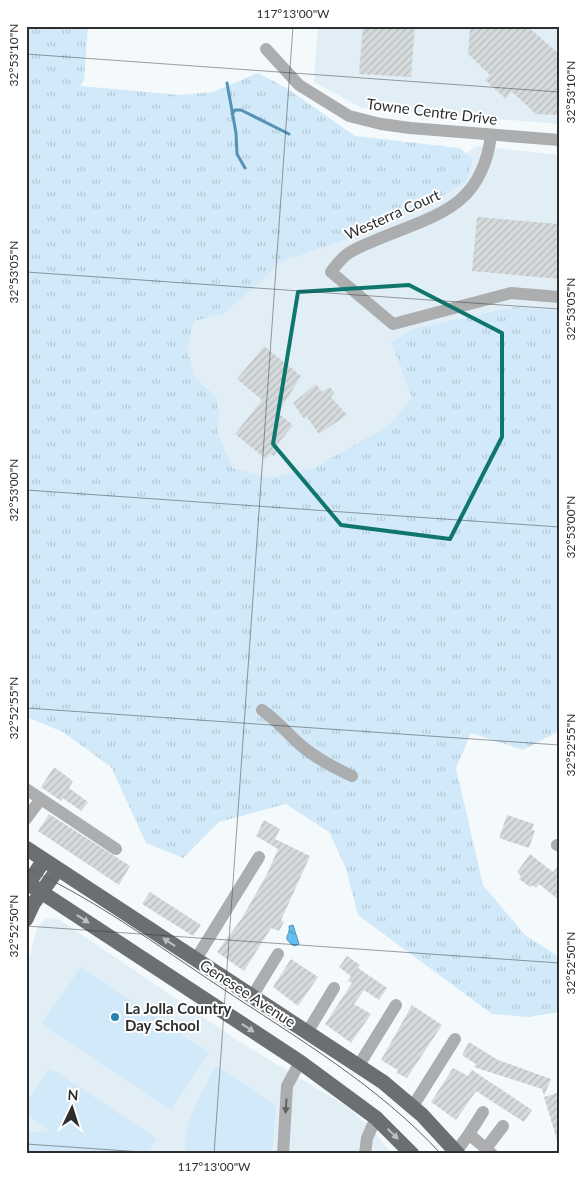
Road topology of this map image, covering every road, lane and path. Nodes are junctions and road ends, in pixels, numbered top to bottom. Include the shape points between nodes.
1 (266, 49) dead end
2 (491, 135) junction
3 (559, 140) edge
4 (559, 297) edge
5 (262, 710) dead end
6 (352, 776) dead end
7 (26, 789) edge
8 (40, 800) junction
9 (26, 819) edge
10 (26, 848) edge
11 (116, 849) dead end
12 (259, 857) dead end
13 (44, 860) junction
14 (58, 869) junction
15 (27, 884) edge
16 (42, 893) junction
17 (26, 919) edge
18 (278, 954) dead end
19 (196, 959) junction
20 (334, 988) dead end
21 (253, 995) junction
22 (396, 1005) dead end
23 (308, 1031) junction
24 (455, 1039) dead end
25 (300, 1062) junction
26 (359, 1065) junction
27 (413, 1106) junction
28 (483, 1112) dead end
29 (376, 1118) junction
30 (503, 1126) dead end
31 (469, 1134) junction
32 (489, 1151) edge
33 (457, 1153) edge
34 (283, 1154) edge
35 (365, 1154) edge
36 (412, 1154) edge

1 - 2 street, Towne Centre Drive via 300,85 349,116 381,124
2 - 3 street, Towne Centre Drive
2 - 4 street, Westerra Court via 483,171 461,200 441,212 343,254 331,272 393,324 511,293
5 - 6 street via 298,743 328,765
7 - 8 street
8 - 9 street
8 - 11 street
10 - 13 main road, Genesee Avenue
12 - 19 street
13 - 14 main road, Genesee Avenue
13 - 15 main road
14 - 16 main road
19 -> 14 main road, Genesee Avenue
15 - 16 main road, Genesee Avenue
16 - 17 main road
16 -> 25 main road, Genesee Avenue
18 - 21 street
19 - 21 main road, Genesee Avenue
20 - 23 street
21 - 23 main road, Genesee Avenue
22 - 26 street
23 - 26 main road, Genesee Avenue
24 - 27 street
25 - 29 main road, Genesee Avenue
25 -> 34 street via 287,1086
26 - 27 main road, Genesee Avenue
27 - 33 main road, Genesee Avenue
28 - 31 street
29 - 35 street via 367,1138
29 -> 36 main road, Genesee Avenue
30 - 32 street
31 - 32 street
31 - 33 street

